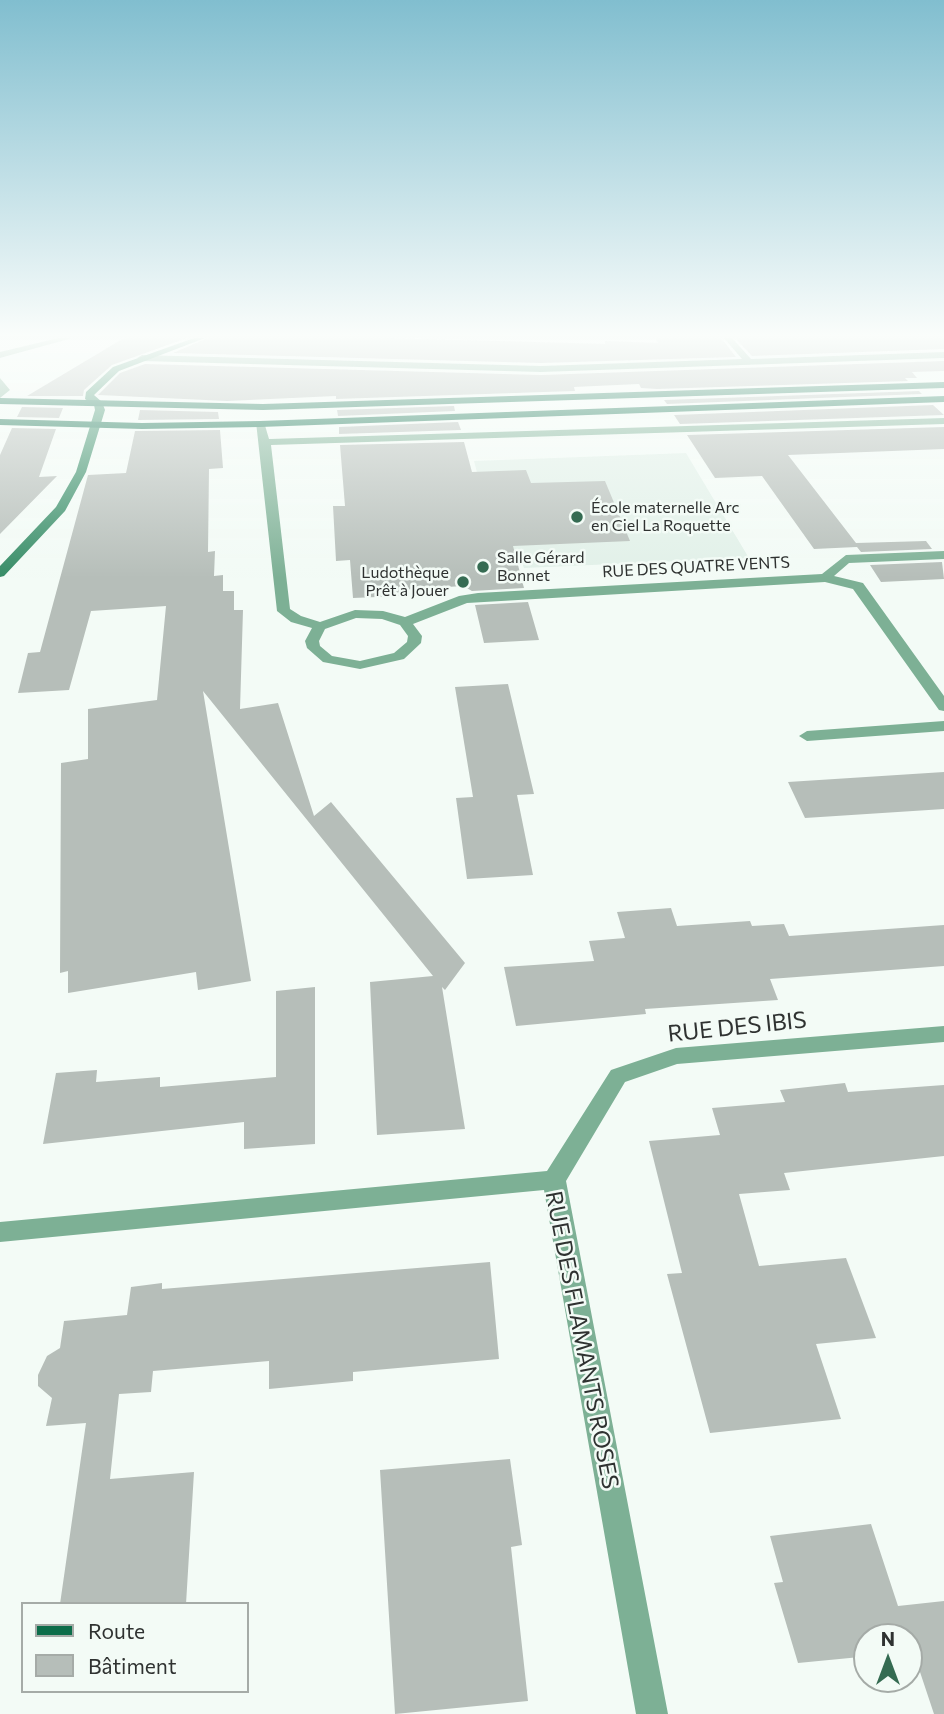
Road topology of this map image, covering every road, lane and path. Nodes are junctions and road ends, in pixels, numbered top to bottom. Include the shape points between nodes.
1 (98, 418) edge
2 (261, 418) edge
3 (425, 418) edge
4 (944, 421) edge
5 (0, 422) edge
6 (260, 424) junction
7 (98, 426) junction
8 (265, 442) junction
9 (944, 555) edge
10 (0, 573) edge
11 (825, 578) junction
12 (405, 622) junction
13 (320, 626) junction
14 (944, 707) edge
15 (944, 726) edge
16 (807, 736) dead end
17 (944, 1034) edge
18 (554, 1180) junction
19 (0, 1232) edge
20 (652, 1714) edge

1 - 7 main road
2 - 6 main road
3 - 6 main road
4 - 8 street
5 - 7 main road
6 - 7 main road
6 - 8 street
7 - 10 main road via 61,509
8 - 13 street via 284,611
9 - 11 street via 846,559
11 - 12 street, RUE DES QUATRE VENTS via 478,597
11 - 14 street via 858,586
12 - 13 street via 355,614
12 - 13 street via 415,636 408,651 387,661 360,665 321,655 312,641
15 - 16 street
17 - 18 street, RUE DES IBIS via 676,1056 618,1076
18 - 19 street, RUE DES FLAMANTS ROSES
18 - 20 street, RUE DES FLAMANTS ROSES

